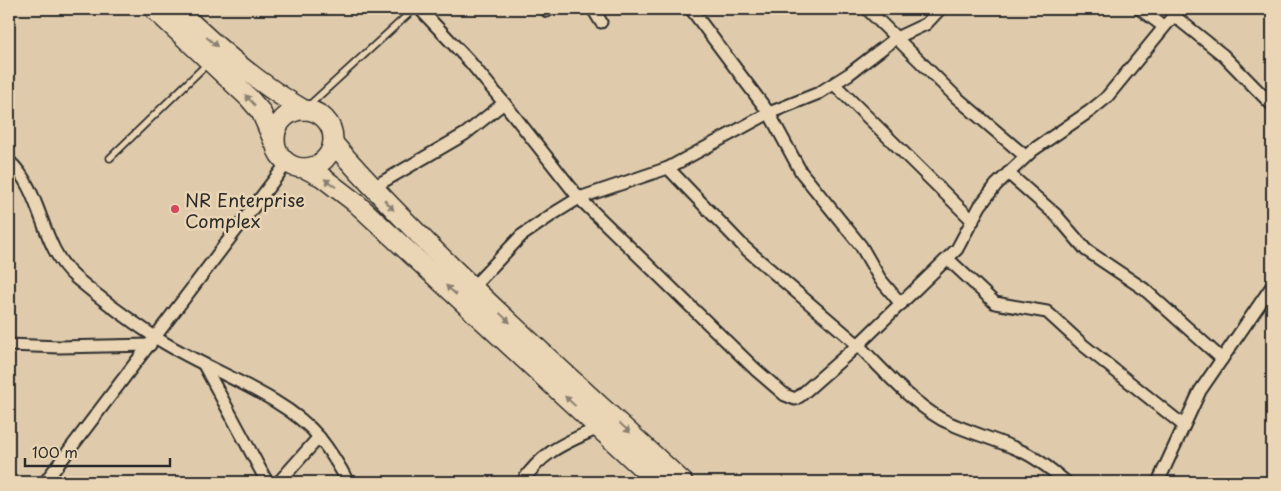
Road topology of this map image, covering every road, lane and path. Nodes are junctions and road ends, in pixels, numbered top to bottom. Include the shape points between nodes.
1 (154, 9) edge
2 (176, 9) edge
3 (414, 9) edge
4 (420, 9) edge
5 (593, 9) edge
6 (691, 9) edge
7 (867, 9) edge
8 (940, 9) edge
9 (1140, 9) edge
10 (1176, 12) edge
11 (601, 22) dead end
12 (1164, 26) junction
13 (896, 38) junction
14 (210, 62) junction
15 (834, 84) junction
16 (504, 104) junction
17 (1272, 105) edge
18 (304, 110) junction
19 (769, 113) junction
20 (274, 142) junction
21 (333, 143) junction
22 (1025, 156) junction
23 (110, 158) dead end
24 (9, 161) edge
25 (295, 166) junction
26 (668, 168) junction
27 (1008, 173) junction
28 (372, 188) junction
29 (579, 198) junction
30 (973, 220) junction
31 (948, 259) junction
32 (1272, 286) edge
33 (472, 288) junction
34 (901, 304) junction
35 (152, 341) junction
36 (9, 344) edge
37 (858, 344) junction
38 (1222, 359) junction
39 (204, 365) junction
40 (1183, 425) junction
41 (598, 428) junction
42 (319, 436) junction
43 (45, 482) edge
44 (267, 482) edge
45 (279, 482) edge
46 (348, 482) edge
47 (522, 482) edge
48 (657, 482) edge
49 (682, 482) edge
50 (1066, 482) edge
51 (1158, 482) edge

1 - 14 highway
2 -> 18 highway via 273,92
3 - 18 lane
4 - 16 street
5 - 11 street
6 - 19 street
7 - 13 street
8 - 13 street via 926,24
9 - 12 street
10 - 12 street
10 - 17 street
12 - 22 street via 1098,106
13 - 15 street
13 - 22 street via 956,97
20 -> 14 highway via 261,112
14 - 23 lane
15 - 19 street
15 - 30 street
16 - 28 street via 465,134
16 - 29 street
18 - 20 highway via 292,112 282,119
18 - 21 highway via 316,112 326,120 332,130
19 - 26 street
19 - 34 street via 801,172 861,246 880,279
20 - 25 highway via 277,152
21 - 25 highway via 326,159 316,166
21 - 28 highway
22 - 27 street
24 - 35 street via 28,182 49,242 67,269
25 - 35 street
41 -> 25 highway via 356,204 322,177
26 - 29 street
26 - 37 street via 745,248
27 - 30 street via 987,196
27 - 38 street via 1056,215 1086,250 1144,288
28 -> 33 highway
29 - 33 street via 522,236
29 - 37 street via 756,370 790,398 800,396
30 - 31 street
31 - 34 street
31 - 40 street via 995,303 1047,312
32 - 38 street
33 -> 49 highway
34 - 37 street
35 - 36 street via 59,347
35 - 39 street
35 - 43 street
37 - 50 street via 939,418 1019,450
38 - 40 street via 1200,391
39 - 42 street via 287,409
39 - 44 street
40 - 51 street
41 - 47 street via 545,454
41 - 48 highway
42 - 45 street
42 - 46 street

